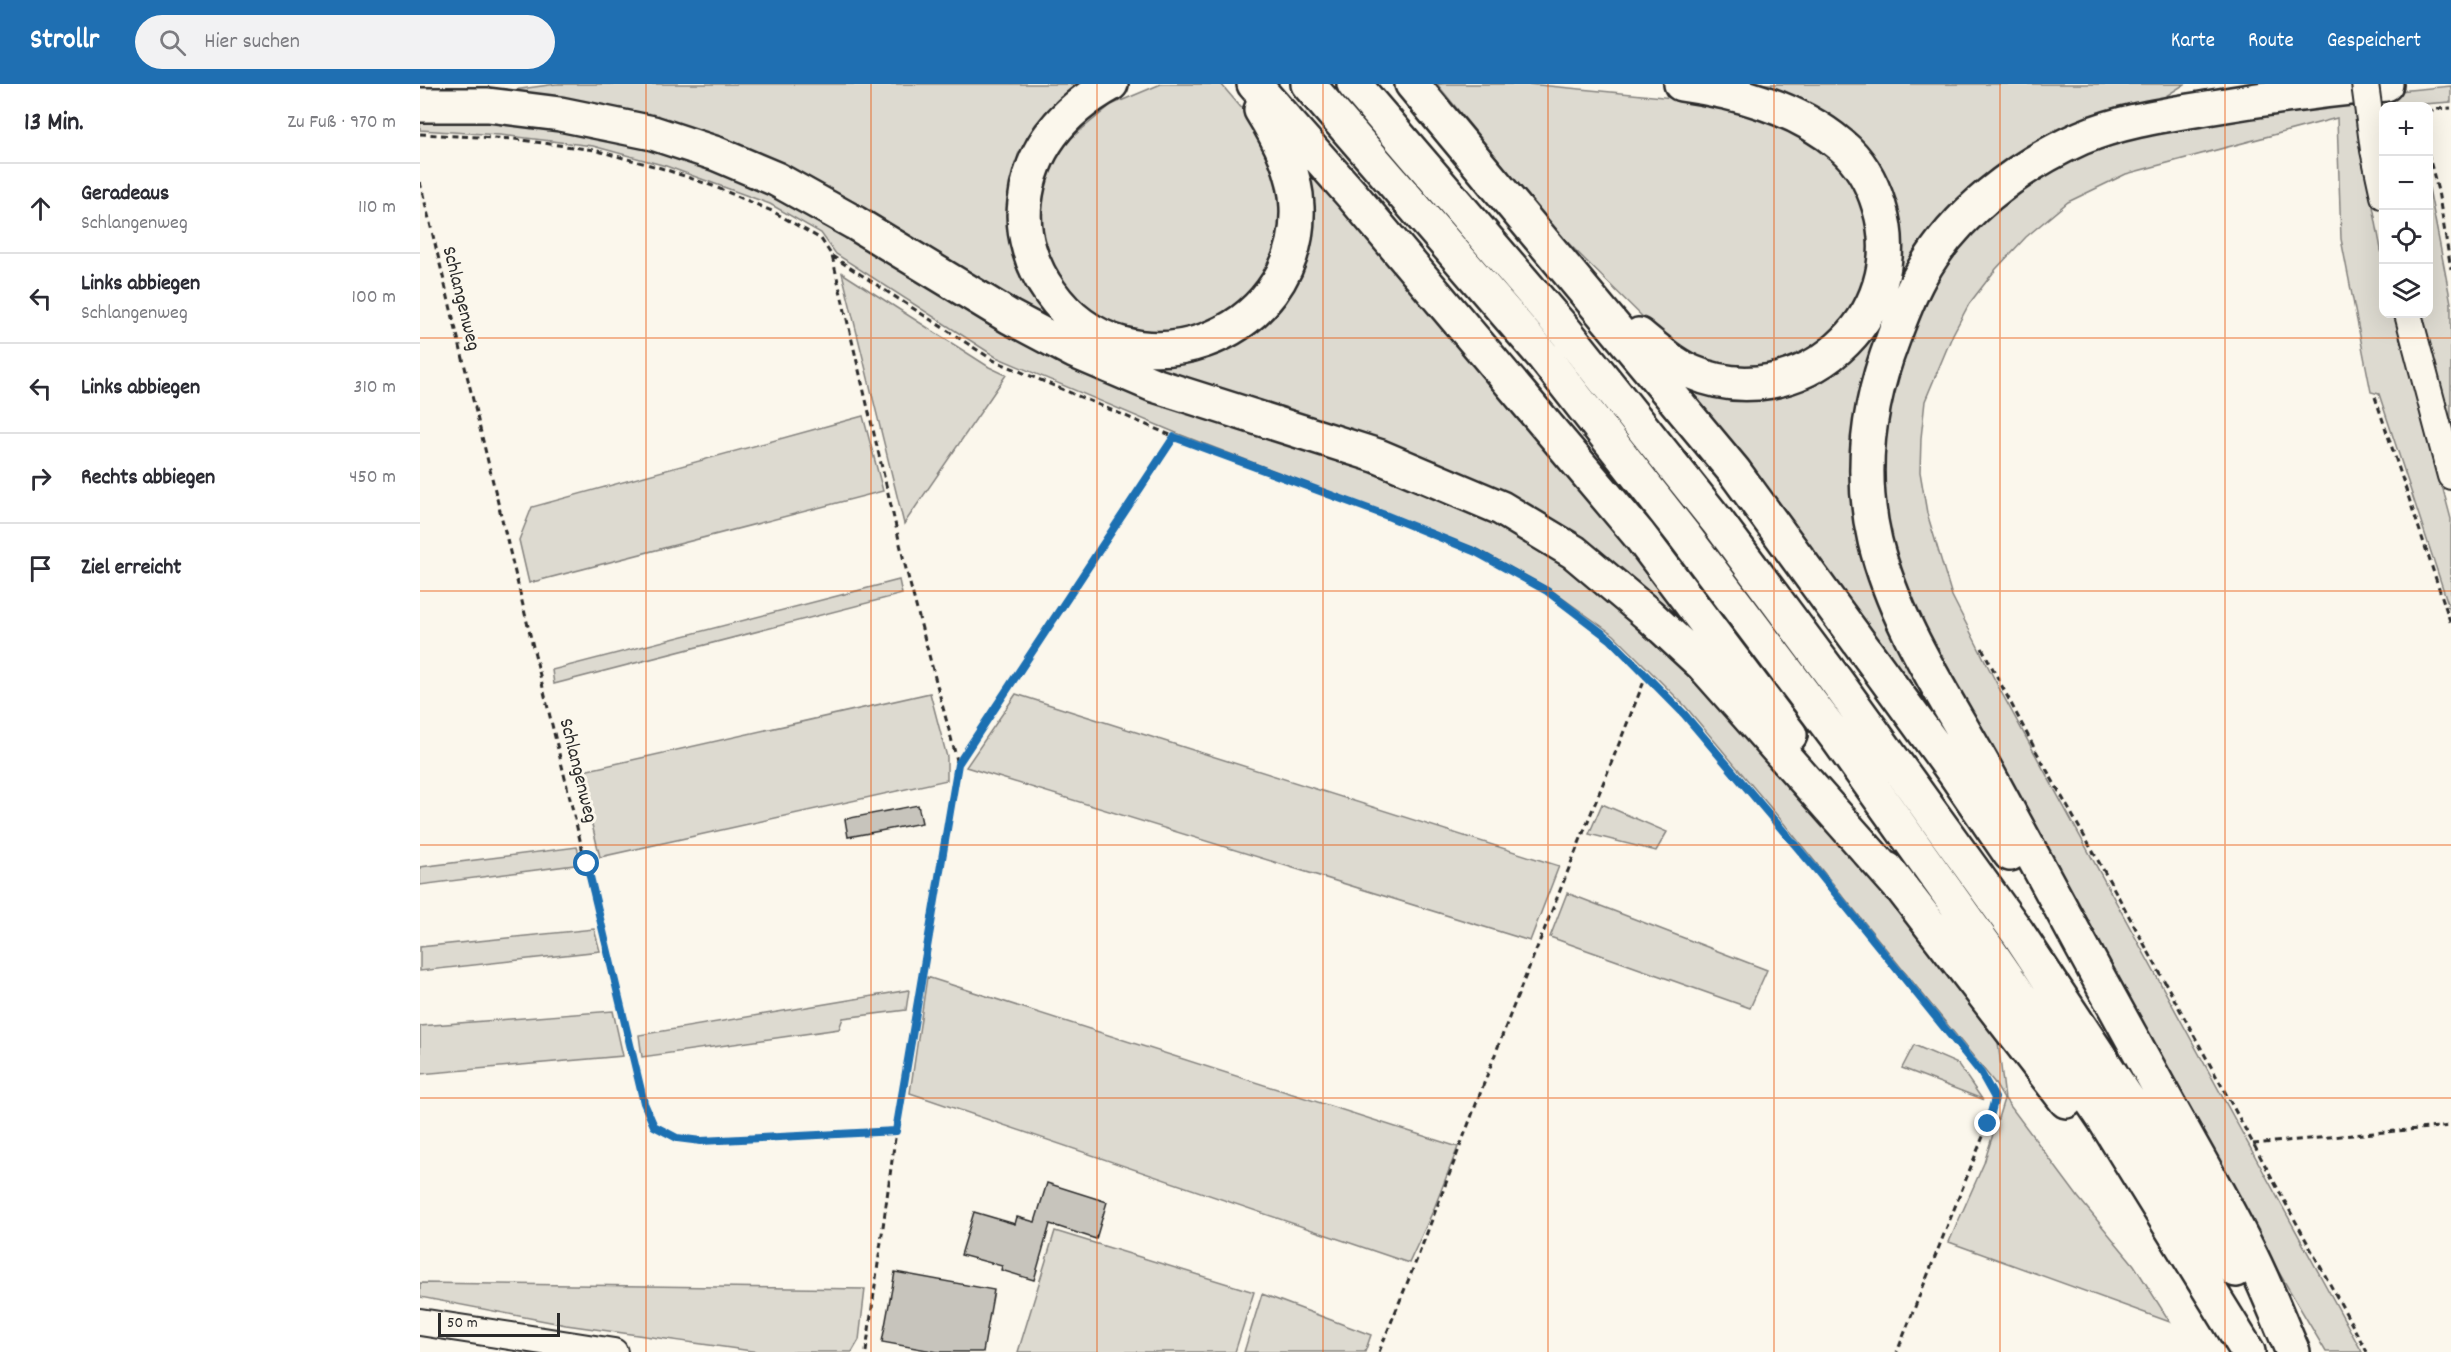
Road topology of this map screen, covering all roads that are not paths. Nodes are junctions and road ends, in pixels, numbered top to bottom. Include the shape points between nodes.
1 (426, 84) edge
2 (1112, 84) edge
3 (1681, 84) edge
4 (2365, 84) edge
5 (2386, 84) edge
6 (420, 85) edge
7 (1248, 85) edge
8 (1308, 85) edge
9 (1355, 85) edge
10 (1412, 85) edge
11 (420, 105) edge
12 (2379, 173) edge
13 (1560, 261) junction
14 (2409, 318) edge
15 (2451, 476) edge
16 (1899, 886) junction
17 (2111, 1001) junction
18 (2190, 1257) junction
19 (420, 1322) edge
20 (614, 1352) edge
21 (2248, 1352) edge
22 (2288, 1352) edge
23 (2293, 1352) edge

1 - 6 highway
2 - 7 highway via 1064,116 1040,148 1027,186 1024,216 1028,246 1054,299 1076,320 1120,343 1160,349 1209,340 1236,327 1277,284 1293,247 1297,207 1290,168
3 - 13 highway via 1723,90 1780,108 1842,146 1868,178 1882,216 1885,256 1876,296 1856,331 1826,359 1790,377 1750,384 1710,378 1690,371 1656,349
4 - 12 main road, bridge
5 - 17 highway via 2290,94 2137,119 2082,138 2028,166 1982,200 1946,238 1921,273 1900,319 1873,398 1866,446 1869,494 1875,541 1892,593 1925,663
7 - 16 highway via 1360,204 1639,535
8 - 18 highway via 1544,357 1837,738 2104,1119
9 - 22 highway via 1567,333 1717,521 1837,682 2018,933
10 - 13 highway
11 - 16 highway via 488,105 560,114 653,133 717,154 776,178 1074,351 1154,385 1378,456 1501,508 1574,552 1703,665
13 - 17 highway via 1734,471 1953,771
14 - 15 main road
16 - 18 highway via 2080,1119 2147,1213
17 - 23 highway via 2249,1252
18 - 21 highway
19 - 20 main road

